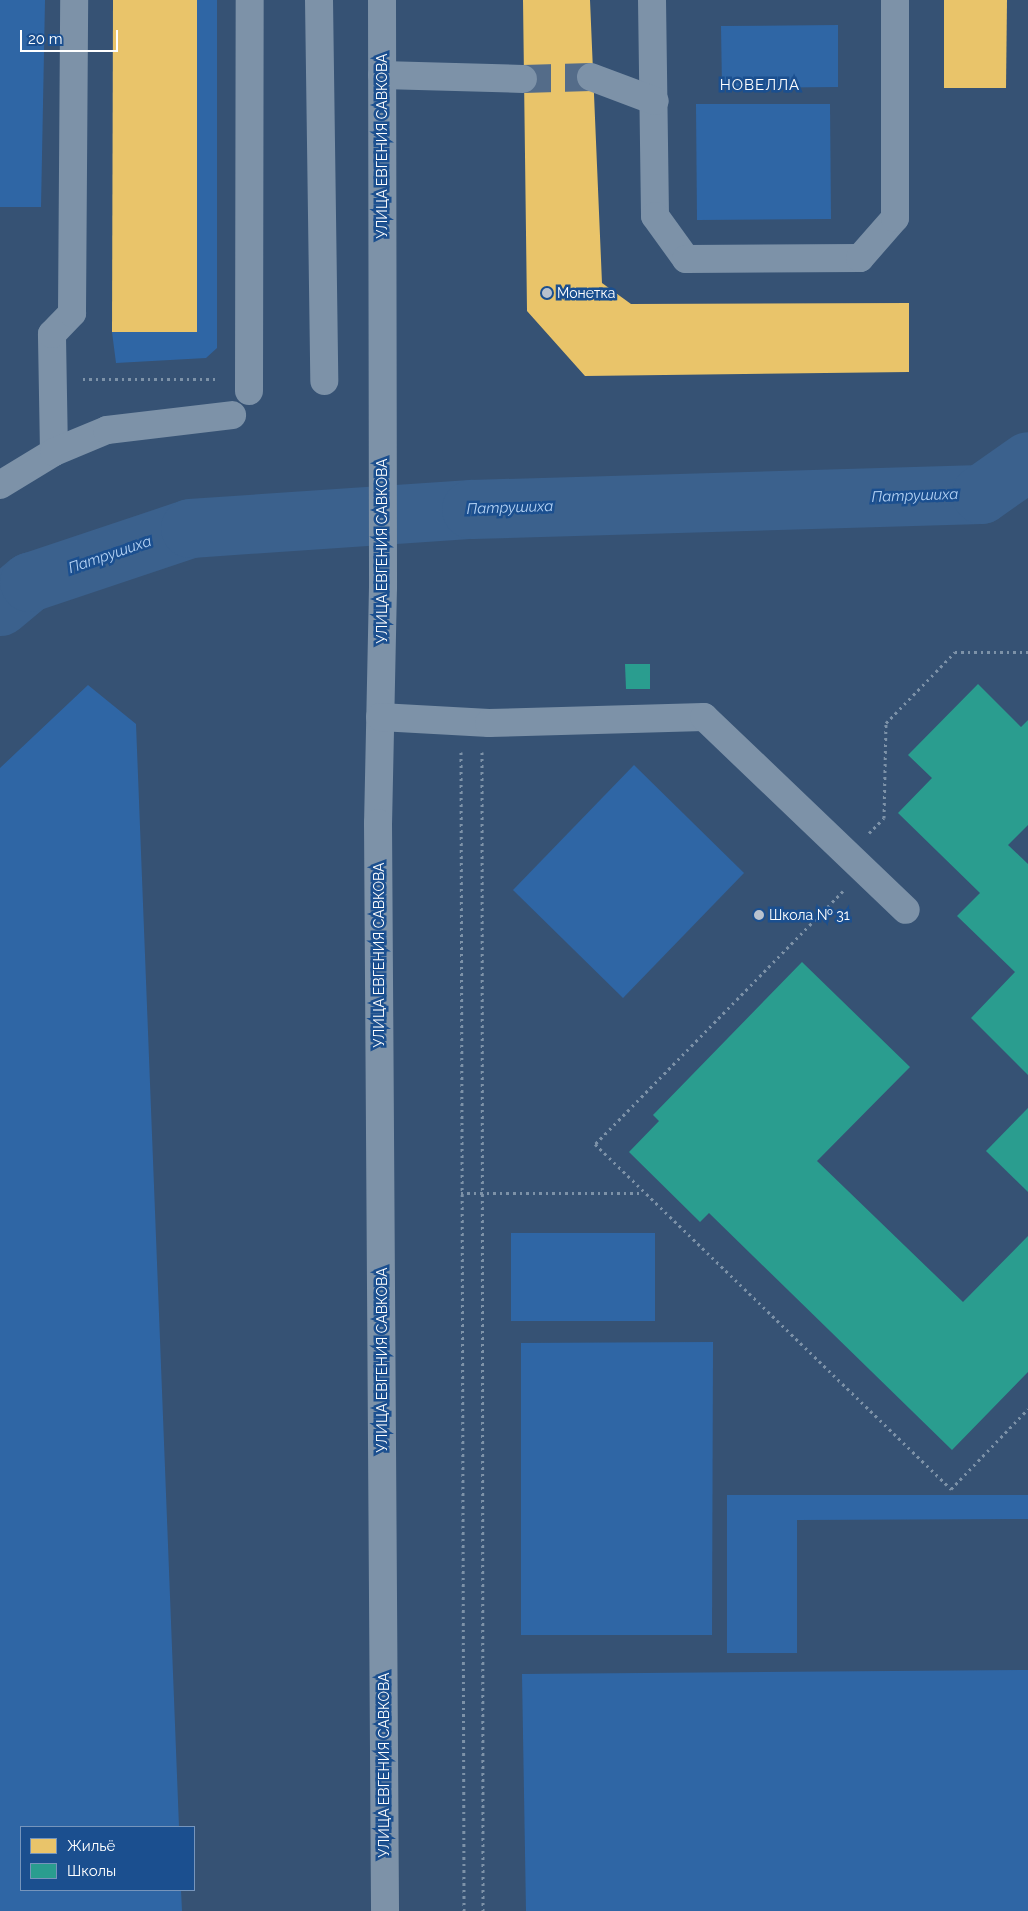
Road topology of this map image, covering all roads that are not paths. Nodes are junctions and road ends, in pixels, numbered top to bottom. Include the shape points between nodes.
1 (74, 0) edge
2 (250, 0) edge
3 (319, 0) edge
4 (382, 0) edge
5 (652, 0) edge
6 (895, 0) edge
7 (382, 75) junction
8 (591, 77) tunnel mouth
9 (523, 78) tunnel mouth
10 (654, 101) junction
11 (324, 381) dead end
12 (249, 391) dead end
13 (232, 415) dead end
14 (54, 452) junction
15 (0, 485) edge
16 (380, 717) junction
17 (906, 910) dead end
18 (385, 1911) edge

1 - 14 street via 72,313 52,334
2 - 12 street
3 - 11 street
4 - 7 street, УЛИЦА ЕВГЕНИЯ САВКОВА
5 - 10 street
6 - 10 street via 895,218 860,258 686,259 655,216
7 - 9 street
7 - 16 street, УЛИЦА ЕВГЕНИЯ САВКОВА via 383,587
8 - 10 street
13 - 14 street via 107,430
14 - 15 street
16 - 17 street via 462,721 704,717
16 - 18 street, УЛИЦА ЕВГЕНИЯ САВКОВА

